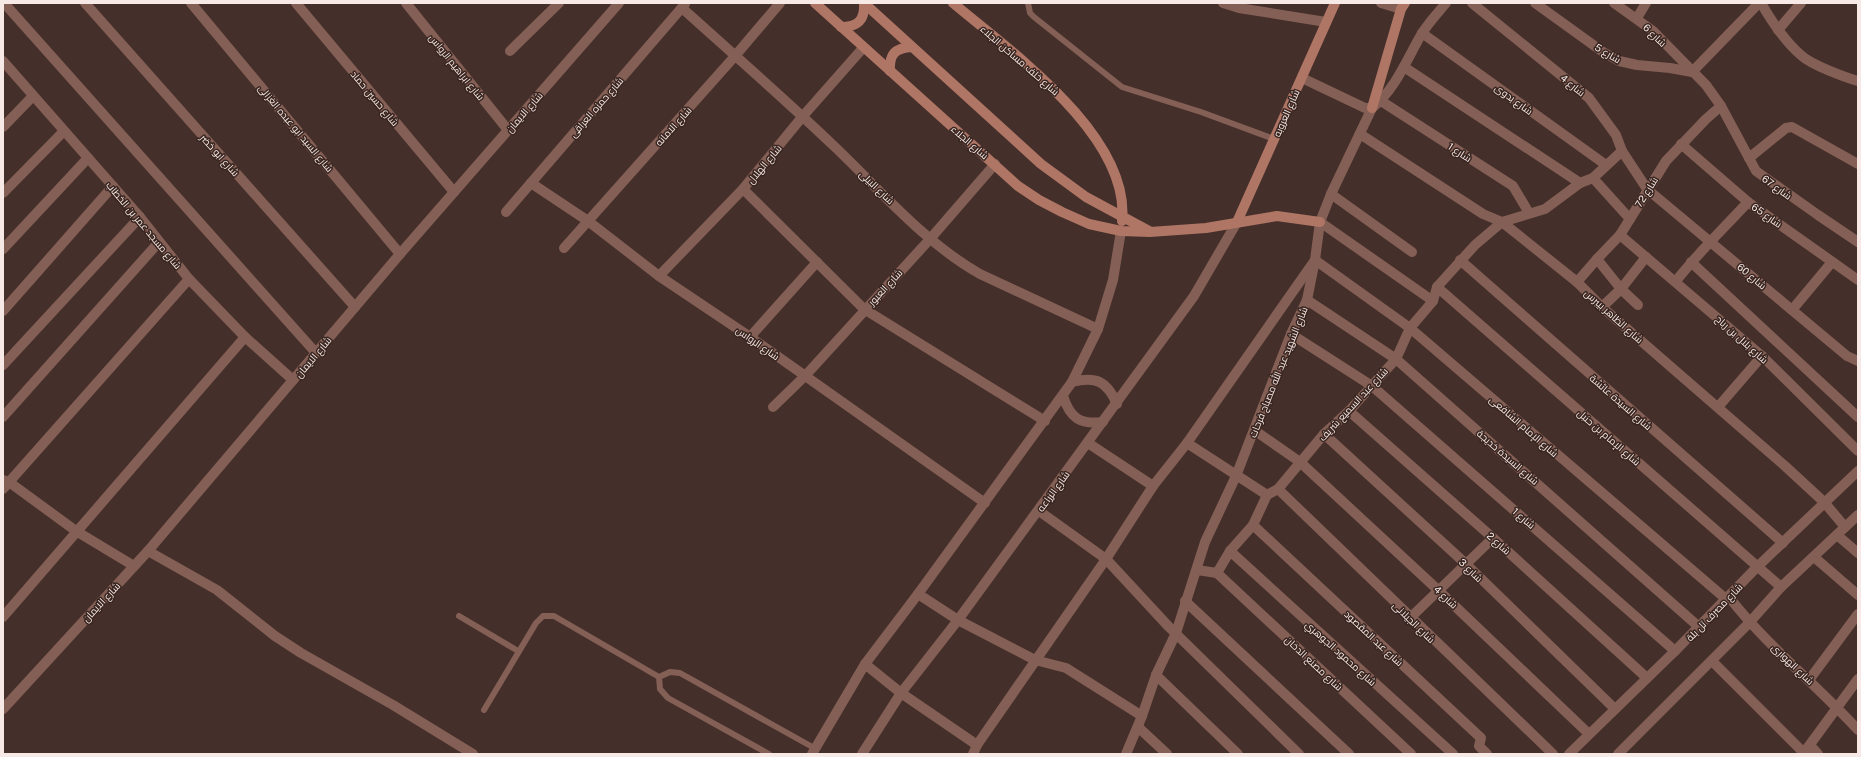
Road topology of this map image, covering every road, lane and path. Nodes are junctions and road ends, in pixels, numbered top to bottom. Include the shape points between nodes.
1 (4, 3) edge
2 (85, 3) edge
3 (191, 3) edge
4 (296, 3) edge
5 (559, 3) edge
6 (619, 3) edge
7 (780, 3) edge
8 (815, 3) edge
9 (864, 3) edge
10 (953, 3) edge
11 (1028, 3) edge
12 (1223, 3) edge
13 (1335, 3) edge
14 (1381, 3) edge
15 (1446, 3) edge
16 (1472, 3) edge
17 (1535, 3) edge
18 (1614, 3) edge
19 (1646, 3) edge
20 (1760, 3) edge
21 (1801, 3) edge
22 (407, 4) edge
23 (684, 6) edge
24 (1403, 6) edge
25 (1637, 18) junction
26 (1326, 22) junction
27 (841, 27) junction
28 (1778, 30) junction
29 (1422, 34) junction
30 (912, 47) junction
31 (863, 48) junction
32 (510, 51) dead end
33 (736, 56) junction
34 (3, 62) edge
35 (1404, 67) junction
36 (890, 71) junction
37 (1692, 72) junction
38 (1302, 78) junction
39 (1858, 81) edge
40 (33, 96) junction
41 (1381, 101) junction
42 (1721, 106) junction
43 (1372, 108) junction
44 (803, 116) junction
45 (3, 127) edge
46 (508, 130) junction
47 (64, 131) junction
48 (1360, 134) junction
49 (1274, 139) junction
50 (1681, 144) junction
51 (1622, 151) junction
52 (88, 158) junction
53 (1749, 158) junction
54 (995, 164) junction
55 (1858, 164) edge
56 (1606, 165) junction
57 (1593, 178) junction
58 (531, 183) junction
59 (1580, 184) junction
60 (113, 186) junction
61 (743, 189) junction
62 (1647, 190) junction
63 (454, 192) junction
64 (3, 193) edge
65 (1331, 194) junction
66 (1748, 202) junction
67 (506, 212) dead end
68 (1529, 213) junction
69 (1123, 216) junction
70 (140, 217) junction
71 (1630, 219) junction
72 (588, 221) junction
73 (1237, 222) junction
74 (1320, 222) junction
75 (1502, 222) junction
76 (1121, 231) junction
77 (1150, 232) junction
78 (1620, 235) junction
79 (930, 239) junction
80 (160, 242) junction
81 (1712, 242) junction
82 (1858, 242) edge
83 (564, 248) dead end
84 (3, 249) edge
85 (1412, 252) dead end
86 (400, 254) junction
87 (1646, 257) junction
88 (1597, 259) junction
89 (1315, 260) junction
90 (1460, 260) junction
91 (817, 262) junction
92 (1691, 262) junction
93 (1832, 262) junction
94 (659, 276) junction
95 (189, 279) junction
96 (1858, 280) edge
97 (1676, 281) junction
98 (1577, 282) junction
99 (1437, 287) junction
100 (1621, 289) junction
101 (1307, 300) junction
102 (1433, 301) junction
103 (1638, 305) dead end
104 (355, 307) junction
105 (1602, 307) junction
106 (864, 309) junction
107 (1792, 310) junction
108 (3, 311) edge
109 (1410, 328) junction
110 (1098, 329) junction
111 (1291, 334) junction
112 (245, 337) junction
113 (750, 337) junction
114 (316, 353) junction
115 (1762, 356) junction
116 (1396, 359) junction
117 (1858, 362) edge
118 (3, 365) edge
119 (804, 376) junction
120 (293, 380) junction
121 (1072, 382) junction
122 (1372, 386) junction
123 (1064, 396) junction
124 (1117, 404) junction
125 (773, 407) dead end
126 (1718, 407) junction
127 (1350, 410) junction
128 (3, 417) edge
129 (1858, 417) edge
130 (1045, 421) junction
131 (1103, 422) junction
132 (1254, 430) junction
133 (1324, 434) junction
134 (1187, 442) junction
135 (1088, 443) junction
136 (1858, 451) edge
137 (1300, 462) junction
138 (1857, 474) edge
139 (1236, 476) junction
140 (5, 484) edge
141 (1154, 486) junction
142 (1278, 489) junction
143 (1268, 495) junction
144 (985, 502) junction
145 (1824, 502) junction
146 (1039, 511) junction
147 (1858, 515) edge
148 (1253, 524) junction
149 (1845, 527) junction
150 (76, 531) junction
151 (1837, 535) junction
152 (1493, 538) junction
153 (1783, 543) junction
154 (148, 551) junction
155 (1230, 551) junction
156 (1858, 553) edge
157 (1814, 557) junction
158 (1106, 559) junction
159 (1466, 564) junction
160 (134, 566) junction
161 (1758, 566) junction
162 (1197, 570) junction
163 (1216, 573) junction
164 (1781, 587) junction
165 (1438, 590) junction
166 (918, 594) junction
167 (1858, 595) edge
168 (1728, 598) junction
169 (1185, 601) junction
170 (1858, 614) edge
171 (459, 616) dead end
172 (3, 617) edge
173 (1410, 618) junction
174 (958, 620) junction
175 (1749, 622) junction
176 (1699, 627) junction
177 (1176, 633) junction
178 (518, 651) junction
179 (1676, 651) junction
180 (1036, 660) junction
181 (1712, 660) junction
182 (865, 664) junction
183 (1156, 675) junction
184 (659, 677) junction
185 (1647, 678) junction
186 (1858, 679) edge
187 (1809, 680) junction
188 (901, 693) junction
189 (1838, 708) junction
190 (3, 709) edge
191 (1615, 709) junction
192 (484, 710) dead end
193 (1142, 716) junction
194 (1138, 727) junction
195 (1858, 730) edge
196 (1589, 734) junction
197 (975, 750) edge
198 (814, 751) edge
199 (1805, 751) edge
200 (1571, 753) edge
201 (473, 754) edge
202 (768, 754) edge
203 (862, 754) edge
204 (1126, 754) edge
205 (1167, 754) edge
206 (1238, 754) edge
207 (1299, 754) edge
208 (1349, 754) edge
209 (1411, 754) edge
210 (1453, 754) edge
211 (1487, 754) edge
212 (1553, 754) edge
213 (1618, 754) edge
214 (1818, 754) edge

1 - 114 street
2 - 104 street, شارع ابو خضر
3 - 86 street, شارع السيد ابو عبده الغزالى
4 - 63 street, شارع حسين حماد
5 - 32 street
6 - 46 street, شارع الايمان
7 - 33 street, شارع الامانه
8 - 27 street, شارع الجلاء
9 - 27 street via 864,13 859,22 851,27
9 - 30 street
10 - 69 street, شارع خلف مساكن الجلاء via 1054,88 1077,113 1114,173
11 - 49 lane via 1030,13 1034,17 1122,87
12 - 26 street
13 - 26 street, شارع العروبه
14 - 24 street
15 - 29 street, شارع الشهيد عبد الله مصباح فرحات
16 - 51 street, شارع 4 via 1589,98 1616,135
17 - 37 street, شارع 5 via 1619,61
18 - 25 street, شارع 6
19 - 25 street
20 - 28 street
20 - 37 street
21 - 28 street
22 - 46 street, شارع ابراهيم الرواس
23 - 33 street, شارع البيلى
23 - 58 street, شارع حمزه العراقى
24 - 43 street
25 - 37 street, شارع 6
26 - 38 street, شارع العروبه
27 - 31 street, شارع الجلاء
28 - 39 street via 1803,58
29 - 35 street, شارع الشهيد عبد الله مصباح فرحات
29 - 56 street, شارع بدوى
30 - 36 street via 902,47 894,53
30 - 69 street via 1041,164 1086,197
31 - 36 street, شارع الجلاء
31 - 44 street, شارع الهلال
33 - 44 street, شارع البيلى
33 - 72 street, شارع الامانه
34 - 40 street, شارع مسجد عمر بن الخطاب
35 - 41 street, شارع الشهيد عبد الله مصباح فرحات
35 - 59 street
36 - 54 street, شارع الجلاء
37 - 42 street, شارع 67 via 1706,85
38 - 43 street via 1365,108
38 - 49 street, شارع العروبه
40 - 45 street
40 - 47 street, شارع مسجد عمر بن الخطاب
41 - 43 street, شارع الشهيد عبد الله مصباح فرحات
41 - 68 street, شارع 1 via 1513,186
42 - 50 street, شارع 72
42 - 53 street, شارع 67
43 - 48 street, شارع الشهيد عبد الله مصباح فرحات
44 - 61 street, شارع الهلال
44 - 79 street, شارع البيلى
46 - 63 street, شارع الايمان
47 - 52 street, شارع مسجد عمر بن الخطاب
47 - 64 street
48 - 65 street, شارع الشهيد عبد الله مصباح فرحات
48 - 75 street, شارع الظاهر بيبرس via 1483,214
49 - 73 street, شارع العروبه
50 - 62 street, شارع 72
50 - 66 street, شارع 65
51 - 56 street
51 - 62 street, شارع 4
52 - 60 street, شارع مسجد عمر بن الخطاب
52 - 84 street
53 - 55 street via 1786,128 1792,127
53 - 82 street, شارع 67 via 1756,171 1772,184
54 - 76 street, شارع الجلاء via 1018,186 1039,200 1089,224
54 - 79 street, شارع العبور
56 - 57 street
57 - 59 street
57 - 71 street
58 - 67 street, شارع حمزه العراقى
58 - 72 street, شارع الرواس
59 - 68 street via 1544,209
60 - 70 street, شارع مسجد عمر بن الخطاب
60 - 108 street
61 - 91 street
61 - 94 street, شارع الهلال
62 - 71 street, شارع 72
62 - 81 street, شارع 60
63 - 86 street, شارع الايمان
65 - 74 street, شارع الشهيد عبد الله مصباح فرحات
65 - 85 street
66 - 81 street
66 - 93 street, شارع 65
68 - 75 street
69 - 76 street, شارع خلف مساكن الجلاء
69 - 77 street
70 - 80 street, شارع مسجد عمر بن الخطاب
70 - 118 street
71 - 78 street, شارع 72
72 - 83 street, شارع الامانه
72 - 94 street, شارع الرواس
73 - 74 street, شارع الجلاء via 1277,216
73 - 77 street, شارع الجلاء via 1206,228
73 - 124 street, شارع الزراعه via 1194,296
74 - 89 street, شارع الشهيد عبد الله مصباح فرحات
74 - 102 street
75 - 90 street, شارع عبد السميع شريف
75 - 98 street, شارع الظاهر بيبرس
76 - 77 street, شارع الجلاء
76 - 110 street via 1113,280
78 - 87 street, شارع بلال بن رباح
78 - 88 street, شارع 72
79 - 106 street, شارع العبور
79 - 110 street, شارع البيلى via 962,264 980,274
80 - 95 street, شارع مسجد عمر بن الخطاب
80 - 128 street
81 - 92 street
81 - 107 street, شارع 60
86 - 104 street, شارع الايمان
87 - 97 street, شارع بلال بن رباح
87 - 100 street
88 - 98 street, شارع 72
88 - 100 street
89 - 101 street, شارع الشهيد عبد الله مصباح فرحات
89 - 109 street, شارع الإمام الشافعى
89 - 134 street
90 - 99 street, شارع عبد السميع شريف
90 - 153 street, شارع السيدة عائشة
91 - 106 street
91 - 113 street
92 - 97 street
92 - 129 street
93 - 96 street, شارع 65
93 - 107 street
94 - 113 street, شارع الرواس
95 - 112 street, شارع مسجد عمر بن الخطاب
95 - 140 street
97 - 115 street, شارع بلال بن رباح
98 - 105 street, شارع الظاهر بيبرس
99 - 102 street, شارع عبد السميع شريف
99 - 161 street, شارع الإمام بن حنبل
100 - 103 street
100 - 105 street
101 - 111 street, شارع الشهيد عبد الله مصباح فرحات
101 - 116 street, شارع السيدة خديجة
102 - 109 street, شارع عبد السميع شريف
104 - 114 street, شارع الايمان
105 - 126 street, شارع الظاهر بيبرس
106 - 119 street, شارع العبور
106 - 130 street
107 - 117 street, شارع 60 via 1847,356
109 - 116 street, شارع عبد السميع شريف
109 - 168 street, شارع الإمام الشافعى
110 - 121 street
111 - 122 street, شارع 1
111 - 132 street, شارع الشهيد عبد الله مصباح فرحات
112 - 120 street, شارع مسجد عمر بن الخطاب
112 - 150 street
113 - 119 street, شارع الرواس
114 - 120 street, شارع الايمان
115 - 126 street
115 - 136 street, شارع بلال بن رباح
116 - 122 street, شارع عبد السميع شريف
116 - 176 street, شارع السيدة خديجة
119 - 125 street, شارع العبور
119 - 144 street, شارع الرواس
120 - 154 street, شارع الايمان
121 - 123 street
121 - 124 street via 1086,378 1100,382 1111,391
122 - 127 street, شارع عبد السميع شريف
122 - 179 street, شارع 1
123 - 130 street
123 - 131 street via 1067,409 1077,419 1090,424
124 - 131 street, شارع الزراعه
126 - 145 street, شارع الظاهر بيبرس
127 - 133 street, شارع عبد السميع شريف
127 - 152 street, شارع 2
130 - 144 street
131 - 135 street, شارع الزراعه
132 - 137 street, شارع 4
132 - 139 street, شارع الشهيد عبد الله مصباح فرحات
133 - 137 street, شارع عبد السميع شريف
133 - 159 street, شارع 3
134 - 139 street
134 - 141 street
135 - 141 street
135 - 146 street, شارع الزراعه
137 - 142 street, شارع عبد السميع شريف
137 - 165 street, شارع 4
138 - 145 street, شارع مصرف تل بلة
139 - 143 street
139 - 162 street, شارع الشهيد عبد الله مصباح فرحات via 1205,542
140 - 150 street
141 - 158 street
142 - 143 street, شارع عبد السميع شريف
142 - 173 street, شارع الجيلانى
143 - 148 street
144 - 166 street
145 - 149 street, شارع الظاهر بيبرس
145 - 153 street, شارع مصرف تل بلة
146 - 158 street
146 - 174 street, شارع الزراعه
147 - 149 street
148 - 155 street
148 - 211 street, شارع عبد المقصود via 1480,738 1479,746
149 - 151 street
150 - 160 street
150 - 172 street
151 - 156 street
151 - 157 street
152 - 159 street
152 - 185 street, شارع 2
153 - 161 street, شارع مصرف تل بلة
154 - 160 street, شارع الايمان
154 - 201 street via 217,590 301,653
155 - 163 street
155 - 210 street, شارع محمود الجوهري
157 - 164 street
157 - 167 street
158 - 177 street
158 - 180 street
159 - 165 street
159 - 191 street, شارع 3
160 - 190 street, شارع الايمان
161 - 164 street, شارع الإمام بن حنبل
161 - 168 street, شارع مصرف تل بلة
162 - 163 street
162 - 169 street, شارع الشهيد عبد الله مصباح فرحات
163 - 209 street, شارع مصنع الدخان
164 - 175 street
165 - 173 street
165 - 196 street, شارع 4
166 - 174 street
166 - 182 street
168 - 175 street, شارع الهوارى
168 - 176 street, شارع مصرف تل بلة
169 - 177 street, شارع الشهيد عبد الله مصباح فرحات
169 - 208 street
170 - 187 street
171 - 178 lane
173 - 212 street, شارع الجيلانى
174 - 180 street
174 - 188 street, شارع الزراعه
175 - 181 street
175 - 187 street, شارع الهوارى
176 - 179 street, شارع مصرف تل بلة
177 - 183 street, شارع الشهيد عبد الله مصباح فرحات
177 - 207 street
178 - 184 lane via 539,619 549,615
178 - 192 lane
179 - 185 street, شارع مصرف تل بلة
180 - 193 street via 1066,668
180 - 197 street
181 - 199 street
181 - 213 street
182 - 188 street
182 - 198 street
183 - 193 street, شارع الشهيد عبد الله مصباح فرحات
183 - 206 street
184 - 198 lane via 670,672 680,673
184 - 202 lane via 660,689 668,698
185 - 191 street, شارع مصرف تل بلة
186 - 189 street
187 - 189 street, شارع الهوارى
188 - 197 street
188 - 203 street, شارع الزراعه
189 - 195 street, شارع الهوارى
189 - 199 street
191 - 196 street, شارع مصرف تل بلة
193 - 194 street, شارع الشهيد عبد الله مصباح فرحات
194 - 204 street, شارع الشهيد عبد الله مصباح فرحات
194 - 205 street
196 - 200 street, شارع مصرف تل بلة
199 - 214 street

